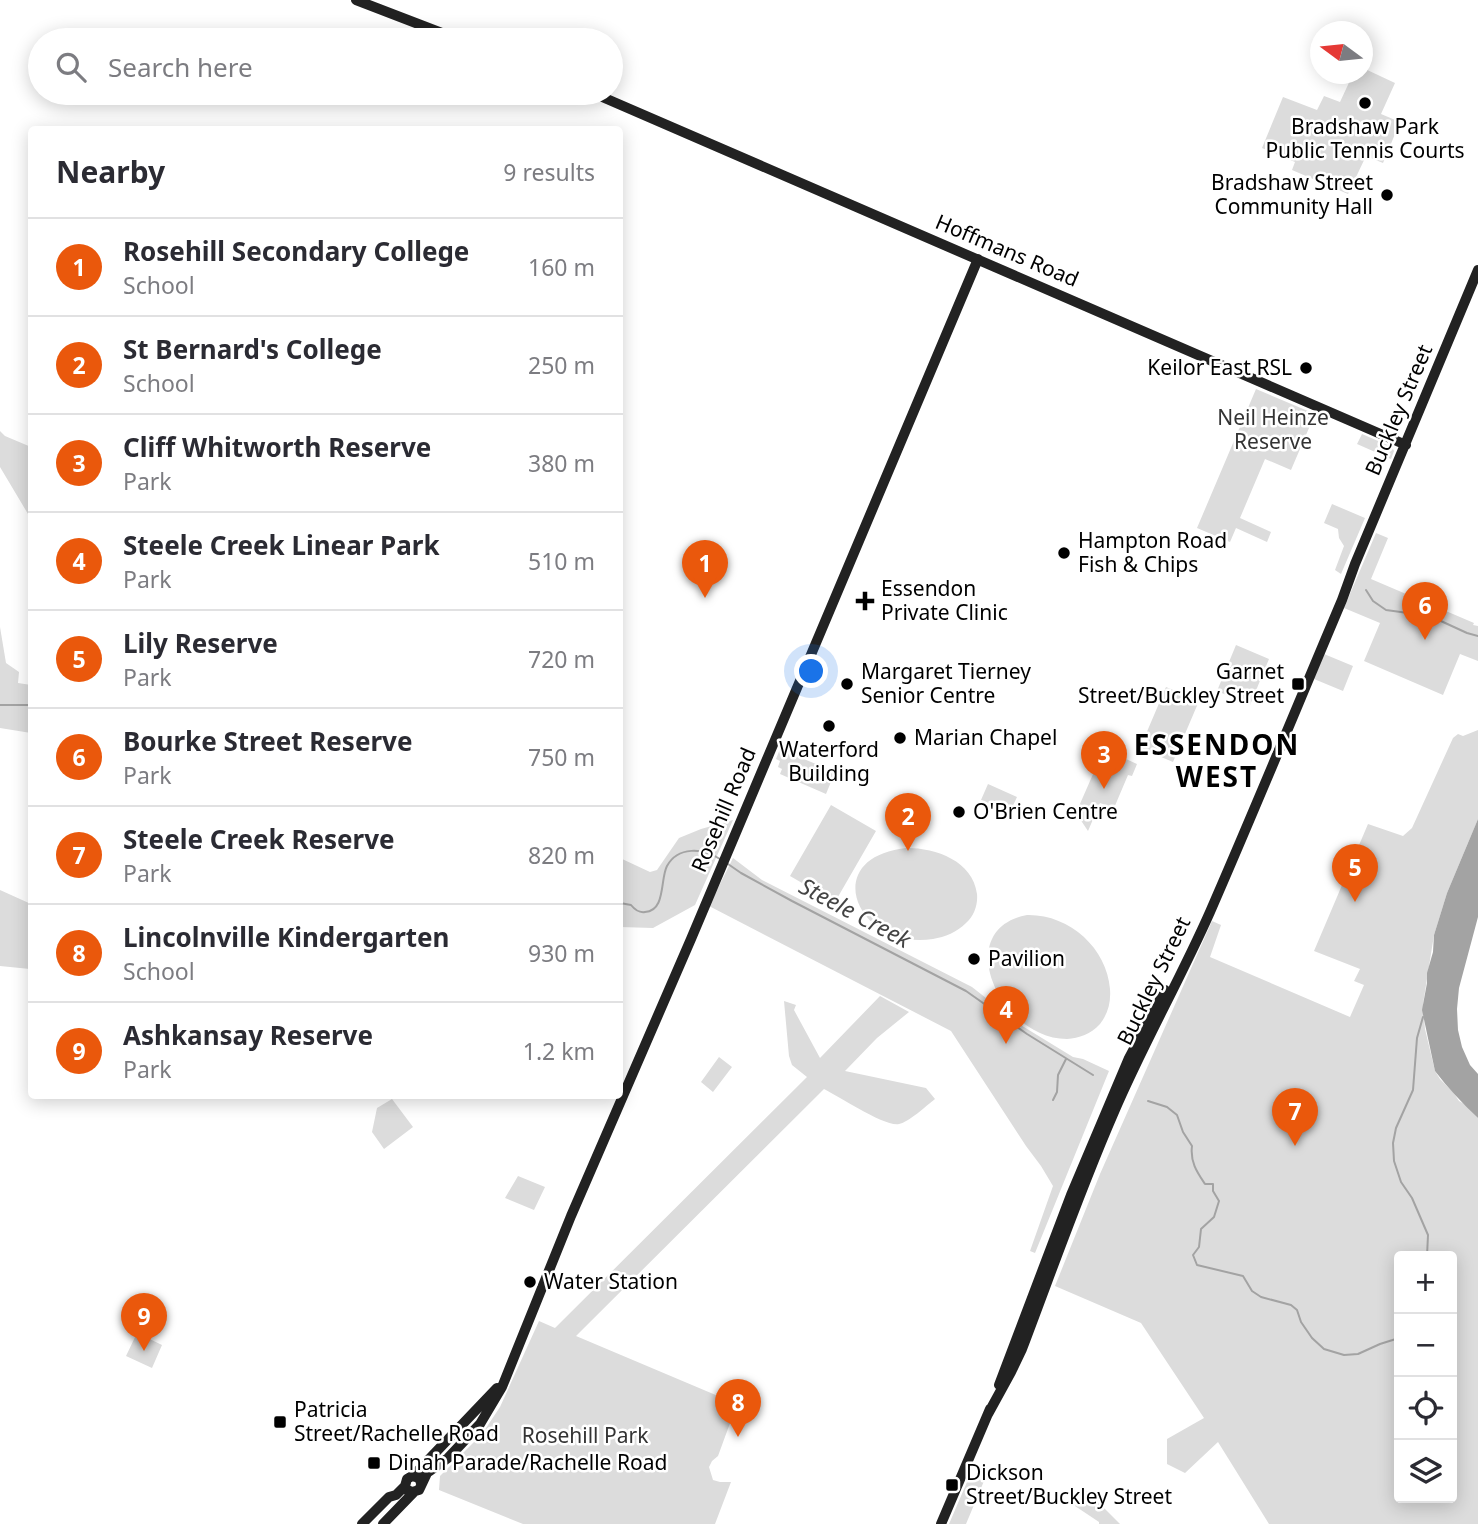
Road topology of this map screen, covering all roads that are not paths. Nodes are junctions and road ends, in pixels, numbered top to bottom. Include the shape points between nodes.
1 (356, 0) edge
2 (429, 28) edge
3 (621, 105) edge
4 (978, 259) junction
5 (1478, 270) edge
6 (1406, 445) junction
7 (623, 1095) edge
8 (621, 1099) edge
9 (417, 1479) junction
10 (405, 1486) junction
11 (414, 1492) junction
12 (362, 1524) edge
13 (383, 1524) edge
14 (941, 1524) edge

1 - 2 main road
3 - 4 main road, Hoffmans Road
4 - 6 main road, Hoffmans Road
4 - 7 main road, Rosehill Road
5 - 6 main road, Buckley Street
6 - 14 main road, Buckley Street via 1207,913 1114,1110 1022,1349 988,1414
8 - 9 main road, Rosehill Road via 495,1402 448,1458
9 - 10 main road via 407,1479
9 - 11 main road via 419,1490
10 - 11 main road
10 - 12 main road
11 - 13 main road

